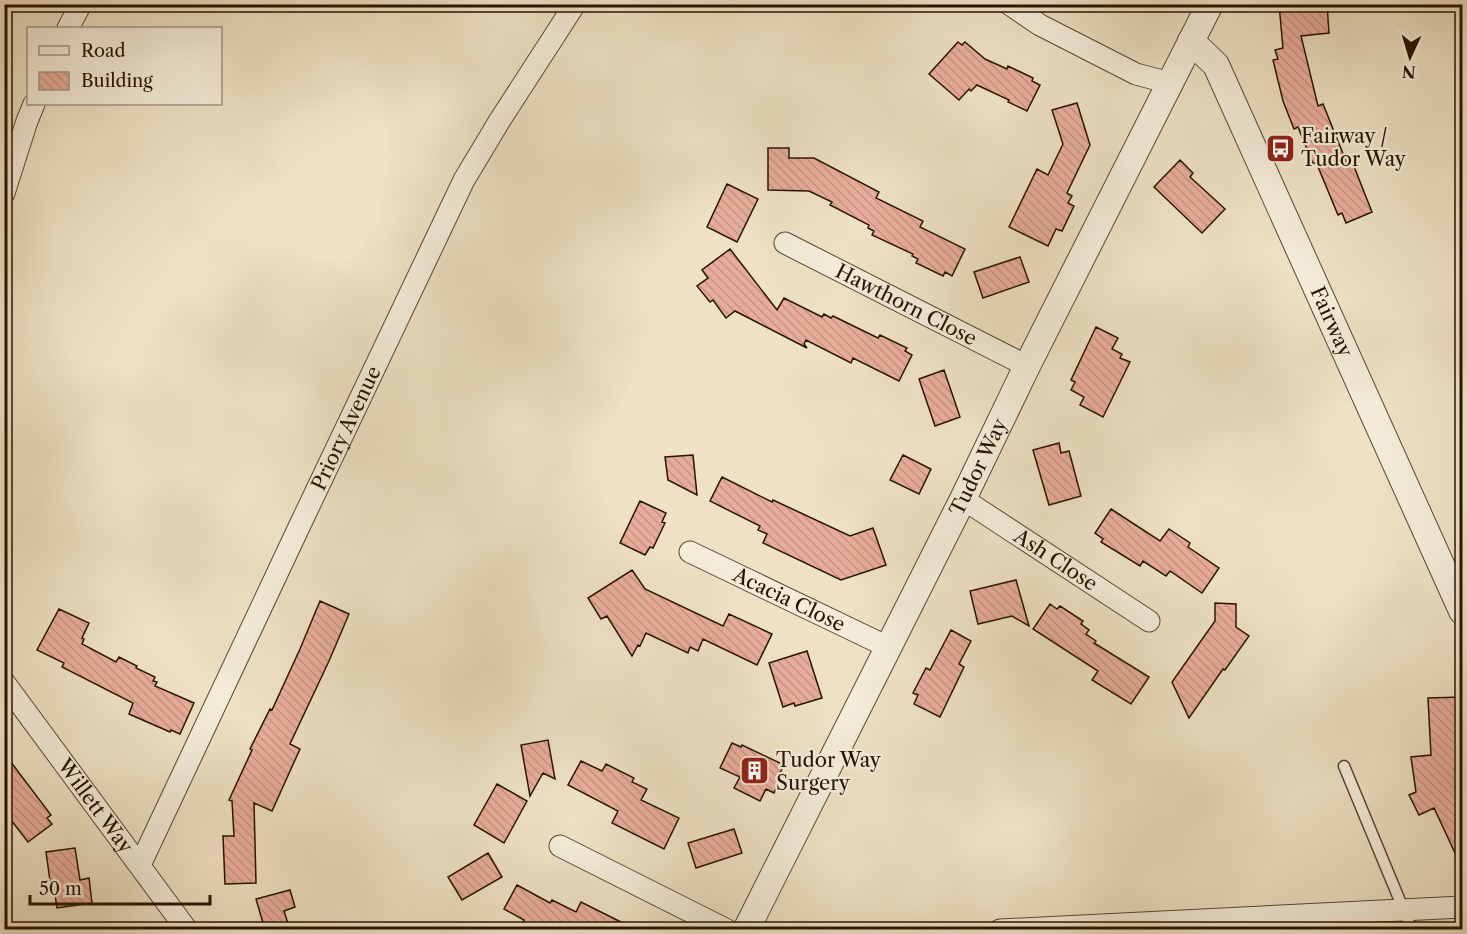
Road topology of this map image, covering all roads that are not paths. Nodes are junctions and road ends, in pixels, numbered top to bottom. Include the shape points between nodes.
1 (81, 4) edge
2 (575, 4) edge
3 (1009, 4) edge
4 (1210, 4) edge
5 (69, 27) edge
6 (1191, 41) junction
7 (1170, 83) junction
8 (34, 105) edge
9 (4, 193) edge
10 (785, 243) dead end
11 (1027, 366) junction
12 (963, 500) junction
13 (690, 552) dead end
14 (1462, 611) edge
15 (1149, 621) dead end
16 (888, 647) junction
17 (4, 682) edge
18 (1344, 766) dead end
19 (560, 846) dead end
20 (140, 865) junction
21 (1462, 907) edge
22 (1403, 910) junction
23 (187, 930) edge
24 (727, 930) edge
25 (746, 930) edge
26 (1000, 930) edge
27 (1412, 930) edge

1 - 5 street
2 - 20 street, Priory Avenue via 464,180
3 - 7 street via 1040,26 1136,74
4 - 6 street, Tudor Way
6 - 7 street, Tudor Way
6 - 14 street, Fairway via 1216,65
7 - 11 street, Tudor Way
8 - 9 street
10 - 11 street, Hawthorn Close
11 - 12 street, Tudor Way
12 - 15 street, Ash Close
12 - 16 street, Tudor Way
13 - 16 street, Acacia Close
16 - 25 street, Tudor Way
17 - 20 street, Willett Way
18 - 22 lane
19 - 24 street
20 - 23 street, Willett Way
21 - 22 street
22 - 26 street
22 - 27 lane

